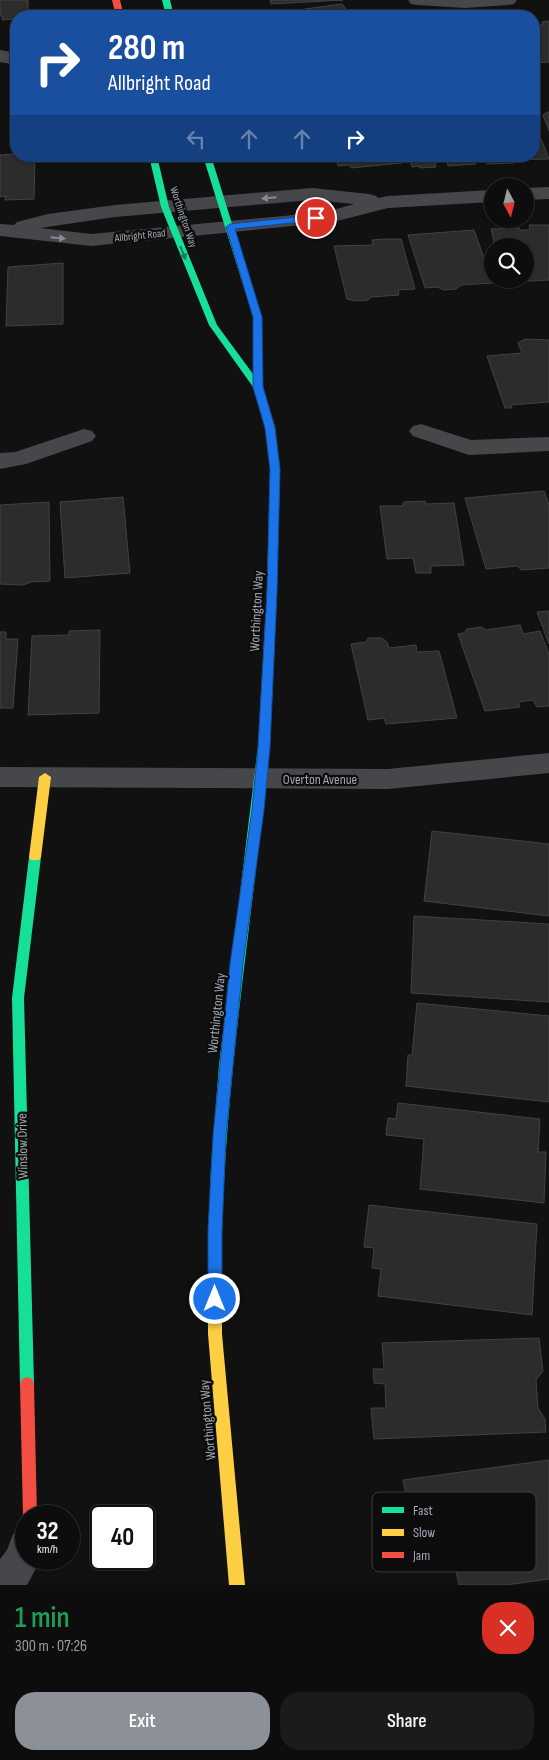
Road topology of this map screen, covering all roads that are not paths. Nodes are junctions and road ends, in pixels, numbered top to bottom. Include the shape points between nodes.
1 (508, 0) edge
2 (418, 1) edge
3 (154, 162) edge
4 (209, 162) edge
5 (534, 194) edge
6 (549, 194) edge
7 (484, 196) edge
8 (222, 202) junction
9 (388, 202) junction
10 (165, 207) junction
11 (230, 227) junction
12 (5, 230) edge
13 (174, 232) junction
14 (258, 387) junction
15 (421, 431) dead end
16 (84, 436) dead end
17 (549, 444) edge
18 (0, 461) edge
19 (549, 763) edge
20 (0, 777) edge
21 (45, 777) junction
22 (261, 780) junction
23 (30, 1505) edge
24 (15, 1567) edge
25 (4, 1581) edge
26 (237, 1585) edge

1 - 2 street via 465,3
3 - 10 street, Worthington Way
4 - 8 street, Worthington Way
5 - 6 street
7 - 9 street, Allbright Road
9 -> 8 street, Allbright Road via 312,194
8 - 10 street, Allbright Road
8 - 11 street, Worthington Way
9 - 11 street, Allbright Road via 332,216
10 - 12 street, Allbright Road via 115,210
10 - 13 street, Worthington Way
11 - 13 street, Allbright Road
11 - 14 street, Worthington Way via 257,317
12 -> 13 street, Allbright Road via 91,240
13 -> 14 street, Worthington Way via 213,325
14 - 22 street, Worthington Way via 270,428 275,469 272,592
15 - 17 street via 469,448
16 - 18 street via 18,459
19 - 22 street, Overton Avenue via 388,779
20 - 21 street, Overton Avenue
21 - 22 street, Overton Avenue
21 - 23 street, Winslow Drive via 18,998
22 - 26 street, Worthington Way via 236,964 219,1136 215,1231 215,1334
24 - 25 street

